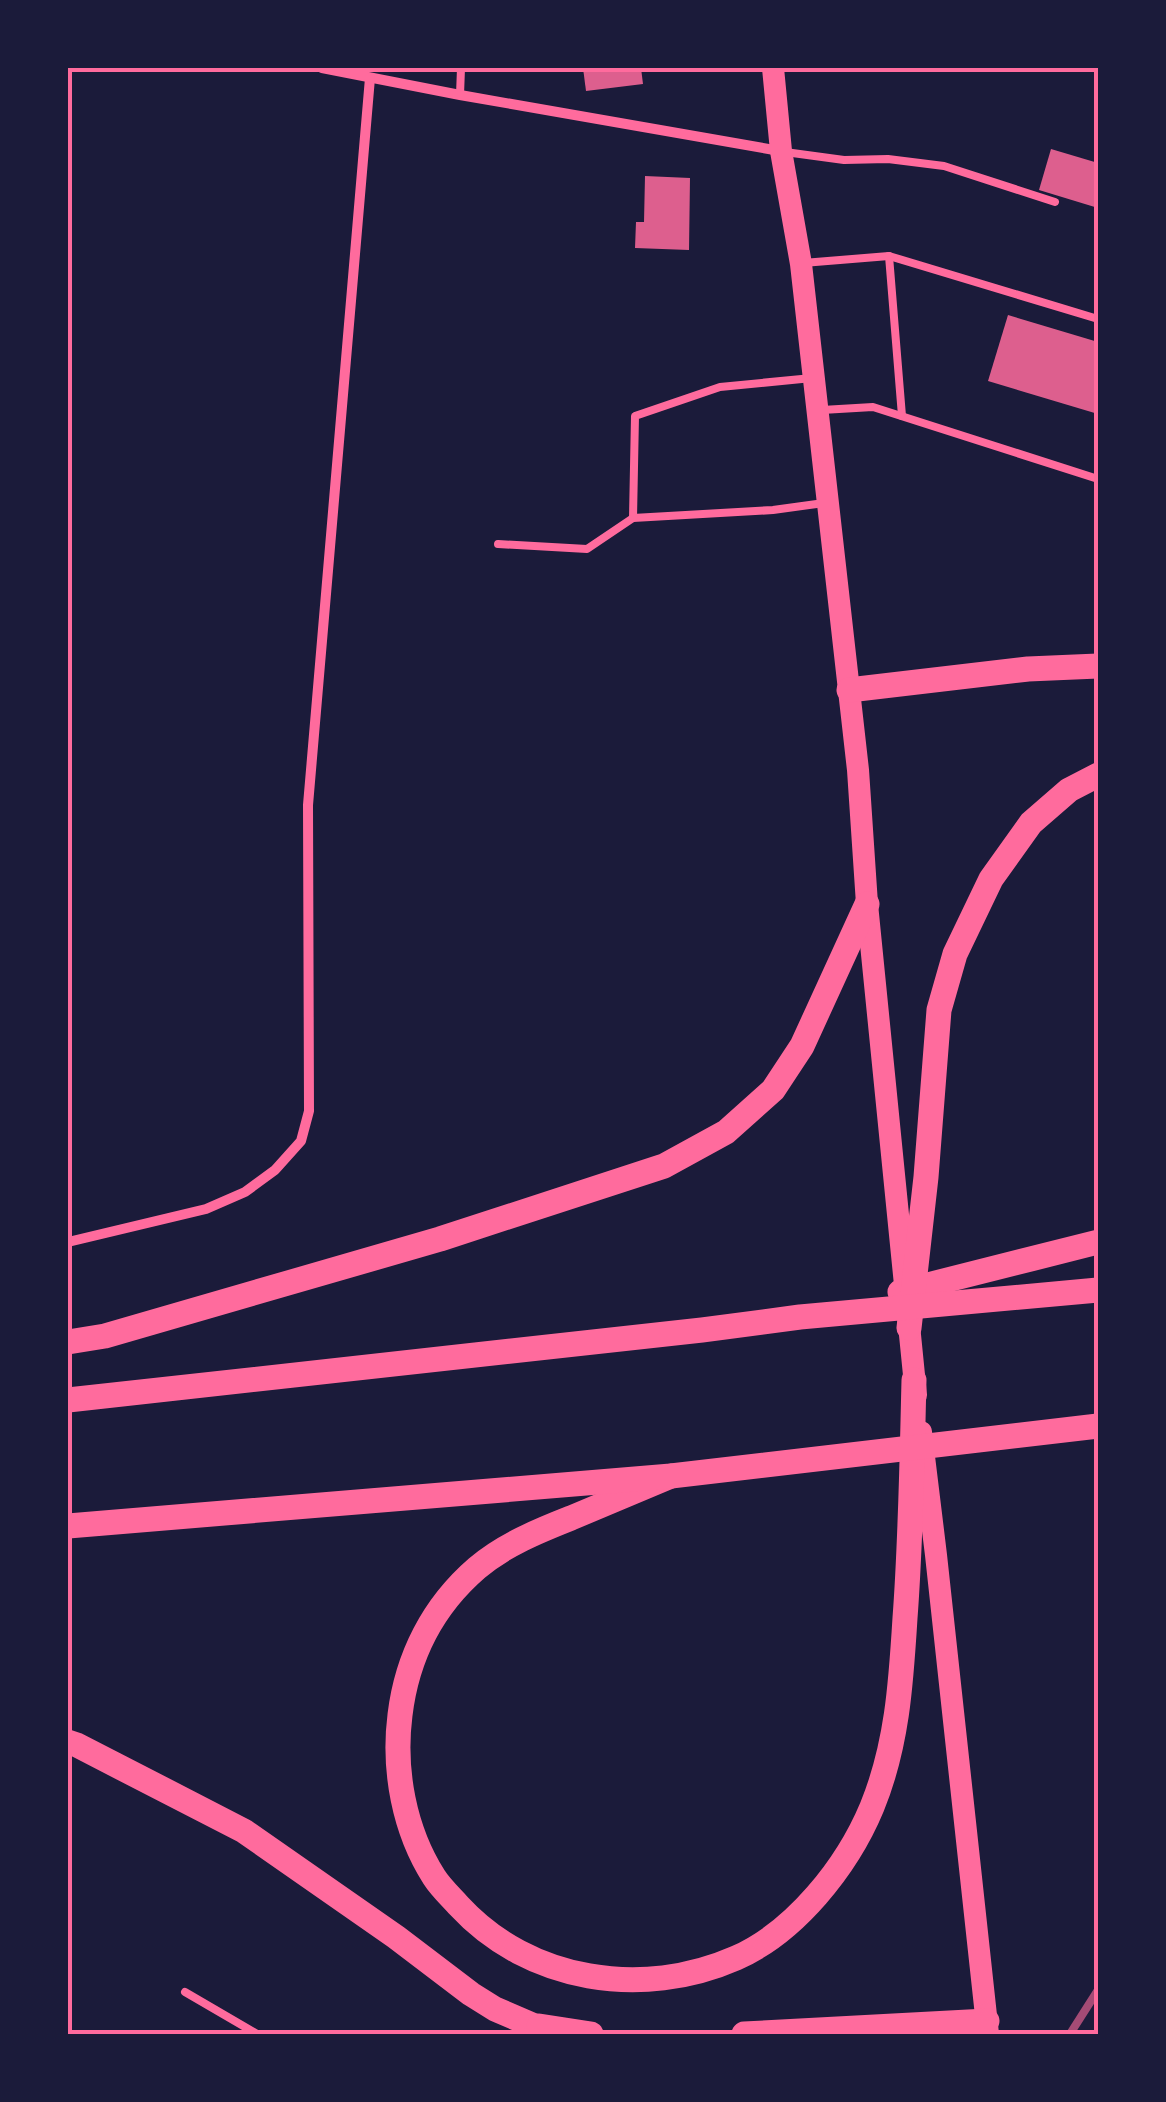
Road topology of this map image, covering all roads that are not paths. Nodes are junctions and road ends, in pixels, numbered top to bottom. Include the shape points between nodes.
1 (322, 68) edge
2 (461, 68) edge
3 (773, 68) edge
4 (370, 78) junction
5 (460, 95) junction
6 (781, 151) junction
7 (1055, 202) dead end
8 (889, 256) junction
9 (801, 264) junction
10 (1098, 319) edge
11 (814, 378) junction
12 (818, 410) junction
13 (902, 416) junction
14 (1098, 479) edge
15 (828, 502) junction
16 (632, 518) junction
17 (498, 544) dead end
18 (1098, 666) edge
19 (849, 690) junction
20 (1098, 775) edge
21 (867, 904) junction
22 (68, 1242) edge
23 (1098, 1242) edge
24 (1098, 1290) edge
25 (800, 1317) junction
26 (909, 1328) junction
27 (68, 1342) edge
28 (914, 1380) junction
29 (68, 1400) edge
30 (1098, 1426) edge
31 (671, 1476) junction
32 (68, 1526) edge
33 (68, 1742) edge
34 (185, 1992) dead end
35 (988, 2028) edge
36 (541, 2030) edge
37 (257, 2034) edge
38 (591, 2034) edge
39 (744, 2034) edge

1 - 4 street
2 - 5 lane
3 - 6 main road
4 - 5 street
4 - 22 street via 308,805 309,1111 301,1141 245,1192
5 - 6 street
6 - 7 lane via 944,166
6 - 9 main road
8 - 9 lane
8 - 10 lane
8 - 13 lane
9 - 11 main road
11 - 12 main road
11 - 16 lane via 720,387 635,416
12 - 13 lane via 872,407
12 - 15 main road
13 - 14 lane
15 - 16 lane
15 - 19 main road
16 - 17 lane via 586,549
18 - 19 highway
19 - 21 main road
20 - 26 highway via 1069,790 1031,824 991,879 955,954 938,1010
21 - 26 main road
21 - 27 highway via 802,1046 773,1090 726,1132 664,1166 423,1244
23 - 25 highway
24 - 25 highway
25 - 29 highway
26 - 28 main road
28 - 31 highway via 900,1704 872,1808 824,1889 779,1932 738,1958 637,1981 582,1976 540,1964 498,1940 435,1879 413,1835 400,1786 403,1690 441,1605 477,1568 514,1543
28 - 35 main road
30 - 31 highway
31 - 32 highway
33 - 36 highway via 244,1832 472,1994
34 - 37 lane
35 - 39 highway
36 - 38 highway

